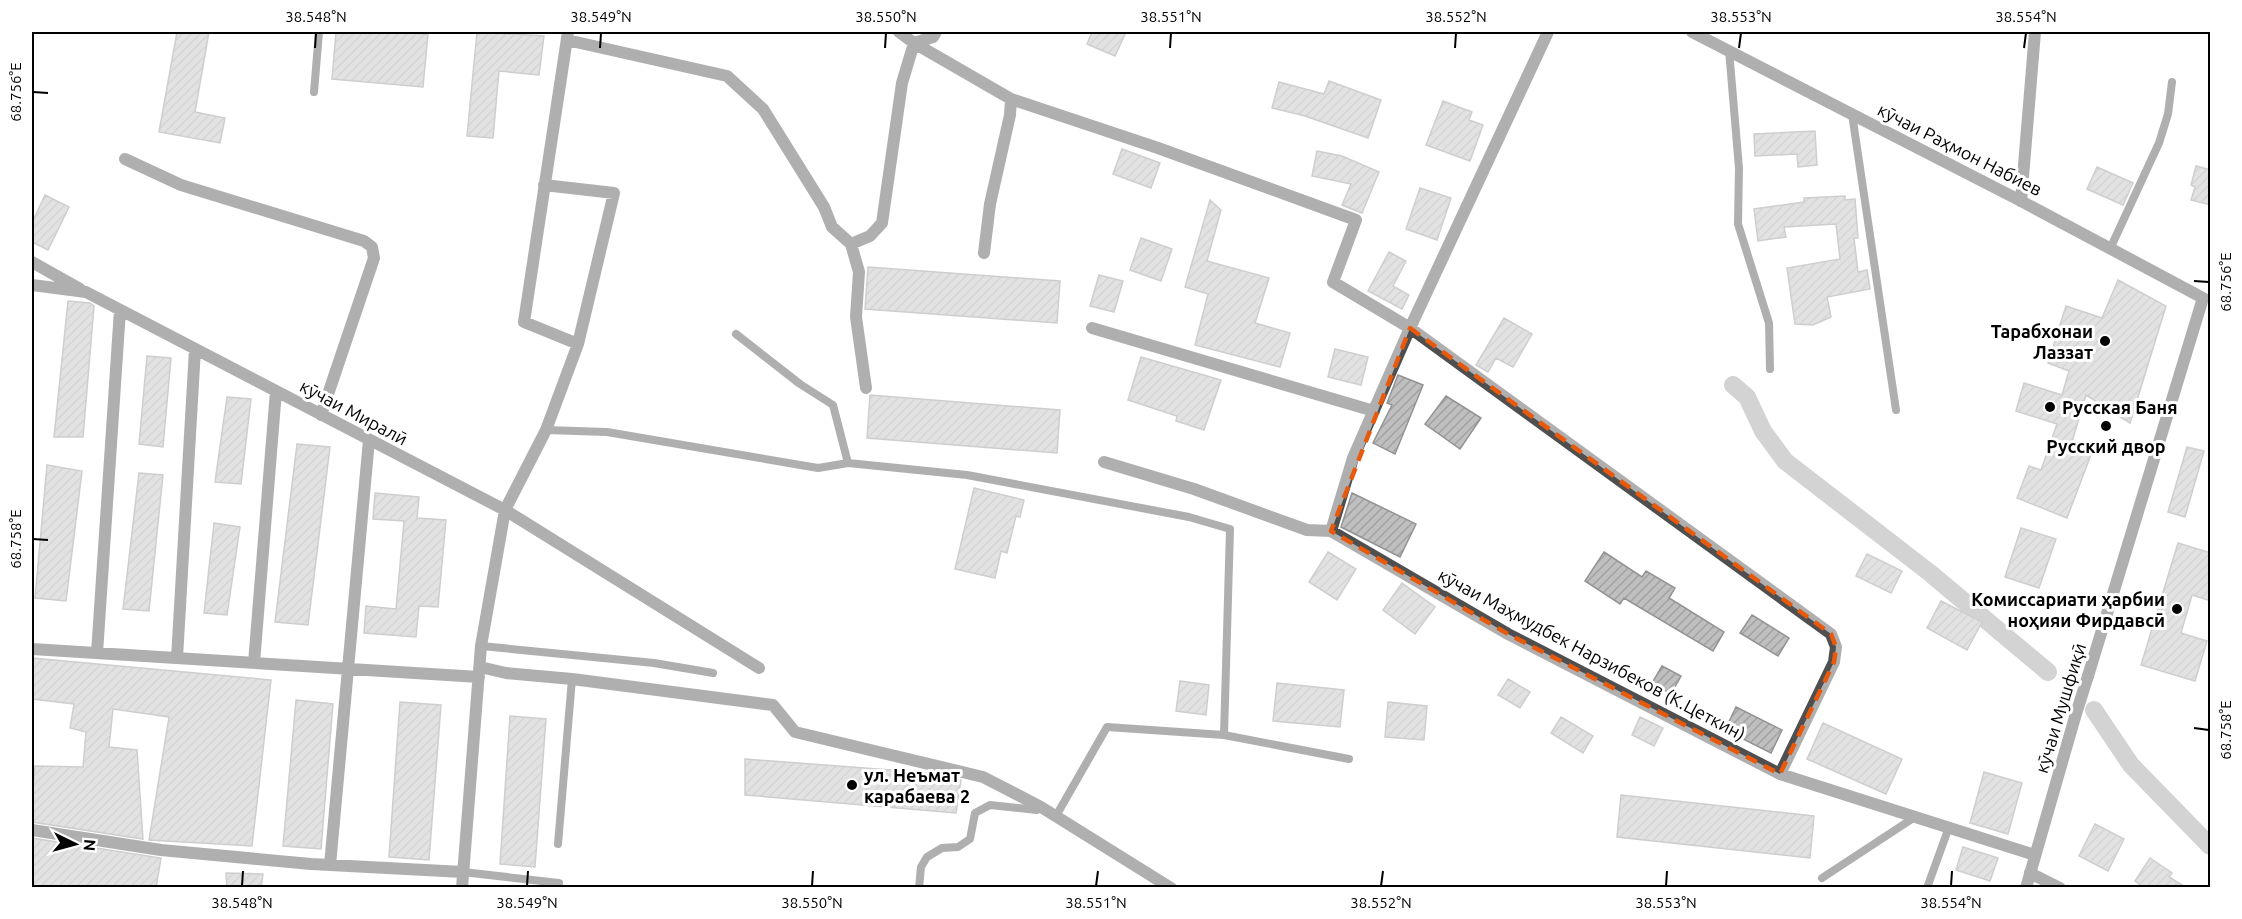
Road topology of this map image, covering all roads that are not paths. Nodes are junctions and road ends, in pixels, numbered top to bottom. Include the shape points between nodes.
1 (319, 32) edge
2 (899, 32) edge
3 (936, 32) edge
4 (1548, 32) edge
5 (1692, 32) edge
6 (2035, 32) edge
7 (567, 36) edge
8 (914, 43) junction
9 (1729, 50) junction
10 (2172, 82) dead end
11 (314, 92) dead end
12 (1011, 99) junction
13 (1852, 114) junction
14 (125, 159) dead end
15 (543, 185) junction
16 (2021, 201) junction
17 (851, 244) junction
18 (2110, 249) junction
19 (984, 253) dead end
20 (32, 262) edge
21 (32, 285) edge
22 (86, 292) junction
23 (2207, 299) edge
24 (120, 310) junction
25 (1092, 328) dead end
26 (1410, 328) junction
27 (736, 334) dead end
28 (578, 344) junction
29 (195, 349) junction
30 (1770, 369) dead end
31 (866, 388) dead end
32 (276, 392) junction
33 (1896, 410) dead end
34 (1374, 411) junction
35 (321, 415) junction
36 (546, 430) junction
37 (369, 440) junction
38 (1104, 462) dead end
39 (848, 463) junction
40 (504, 510) junction
41 (1331, 531) junction
42 (481, 646) junction
43 (32, 649) edge
44 (97, 653) junction
45 (177, 658) junction
46 (254, 663) junction
47 (759, 668) dead end
48 (349, 669) junction
49 (479, 672) junction
50 (713, 673) dead end
51 (572, 679) junction
52 (1224, 735) junction
53 (1349, 759) dead end
54 (1780, 774) junction
55 (1041, 807) junction
56 (1056, 816) junction
57 (1915, 817) junction
58 (1948, 827) junction
59 (32, 830) edge
60 (558, 844) dead end
61 (2035, 855) junction
62 (330, 865) junction
63 (463, 872) junction
64 (2031, 873) junction
65 (1822, 878) dead end
66 (559, 882) dead end
67 (462, 888) edge
68 (920, 888) edge
69 (1171, 888) edge
70 (1927, 888) edge
71 (2026, 888) edge
72 (2060, 888) edge

1 - 11 lane
2 - 8 street
3 - 8 street via 933,37
4 - 26 street
5 - 9 street, кӯчаи Раҳмон Набиев
6 - 16 street
7 - 15 street
7 - 17 street via 727,76 763,109 824,207 832,227
8 - 12 street
8 - 17 street via 902,83 882,223 870,236
9 - 13 street, кӯчаи Раҳмон Набиев
9 - 30 lane via 1739,168 1738,224 1769,323
10 - 18 lane via 2159,143
12 - 19 street
12 - 26 street via 1356,220 1333,282
13 - 16 street, кӯчаи Раҳмон Набиев
13 - 33 lane
14 - 35 street via 181,184 364,241 372,247 374,258
15 - 28 street via 524,322
15 - 28 street via 614,193
16 - 18 street, кӯчаи Раҳмон Набиев
17 - 31 street via 859,272 856,317
18 - 23 street, кӯчаи Раҳмон Набиев
20 - 22 street
21 - 22 street, кӯчаи Миралӣ
22 - 24 street, кӯчаи Миралӣ
23 - 61 street, кӯчаи Мушфиқӣ
24 - 29 street, кӯчаи Миралӣ
24 - 44 street
25 - 34 street
26 - 34 street
26 - 54 street via 1831,634 1836,647 1834,662
27 - 39 lane via 833,405
28 - 36 street
29 - 32 street, кӯчаи Миралӣ
29 - 45 street
32 - 35 street, кӯчаи Миралӣ
32 - 46 street
34 - 41 street via 1353,458
35 - 37 street, кӯчаи Миралӣ
36 - 39 lane via 607,432 818,468
36 - 40 street
37 - 40 street, кӯчаи Миралӣ
37 - 48 street
38 - 41 street, кӯчаи Маҳмудбек Нарзибеков (К.Цеткин) via 1307,530
39 - 52 lane via 967,475 1189,517 1230,529
40 - 42 street
40 - 47 street, кӯчаи Миралӣ
41 - 54 street, кӯчаи Маҳмудбек Нарзибеков (К.Цеткин) via 1508,634
42 - 49 street
42 - 50 lane via 654,663
43 - 44 street
44 - 45 street
45 - 46 street
46 - 48 street
48 - 49 street
48 - 62 street
49 - 51 street
49 - 63 street
51 - 55 street via 774,705 795,732 983,777
51 - 60 lane
52 - 53 lane
52 - 56 lane via 1107,727
54 - 57 street, кӯчаи Маҳмудбек Нарзибеков (К.Цеткин)
55 - 56 street
55 - 68 lane via 1037,810 990,805 975,813 970,839 927,857 921,867
56 - 69 street
57 - 58 street, кӯчаи Маҳмудбек Нарзибеков (К.Цеткин)
57 - 65 lane
58 - 61 street, кӯчаи Маҳмудбек Нарзибеков (К.Цеткин)
58 - 70 lane
59 - 62 street via 160,850
61 - 64 street, кӯчаи Мушфиқӣ
62 - 63 street
63 - 66 lane
63 - 67 street
64 - 71 street, кӯчаи Мушфиқӣ
64 - 72 street

